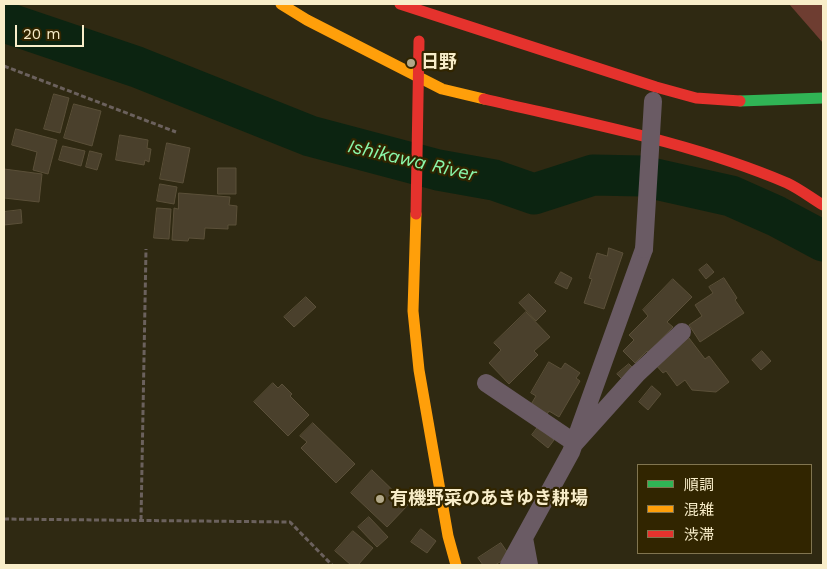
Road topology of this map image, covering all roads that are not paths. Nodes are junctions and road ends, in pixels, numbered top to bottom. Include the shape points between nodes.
1 (281, 4) edge
2 (400, 4) edge
3 (418, 10) junction
4 (655, 94) junction
5 (823, 98) edge
6 (823, 205) edge
7 (682, 332) dead end
8 (486, 383) dead end
9 (575, 443) junction
10 (524, 538) junction
11 (456, 565) edge
12 (510, 565) edge
13 (529, 565) edge

1 - 6 street via 442,89 713,156 789,184
2 - 3 street
3 - 4 street
3 - 11 street, bridge via 413,311 419,370
4 - 5 street via 731,101
4 - 9 street, bridge via 644,249
7 - 9 street via 638,374
8 - 9 street
9 - 10 street
10 - 12 street
10 - 13 street

